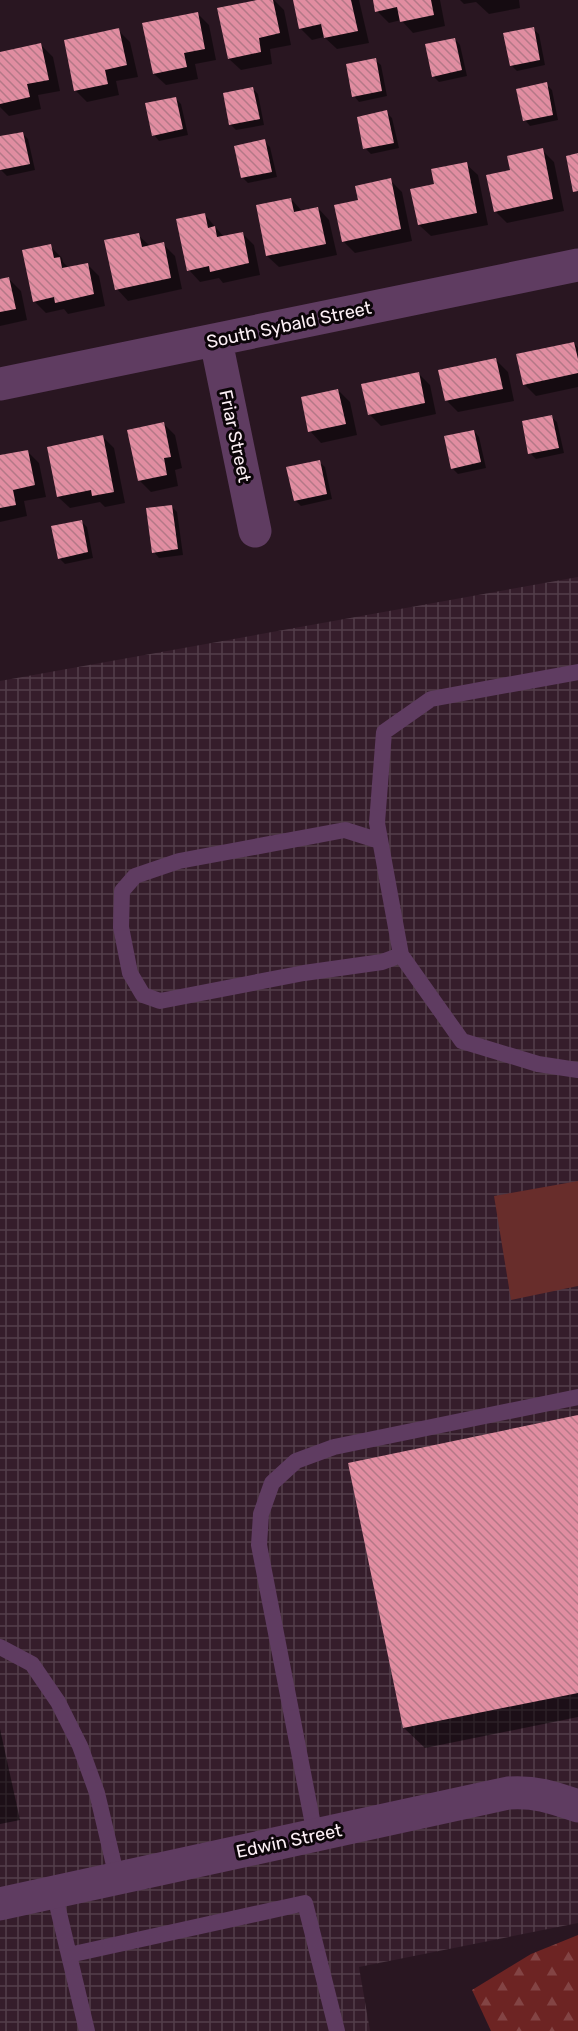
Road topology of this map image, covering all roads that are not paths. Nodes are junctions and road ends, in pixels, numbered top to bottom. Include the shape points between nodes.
1 (578, 265) edge
2 (216, 341) junction
3 (0, 384) edge
4 (255, 531) dead end
5 (578, 672) edge
6 (380, 841) junction
7 (400, 955) junction
8 (578, 1070) edge
9 (578, 1397) edge
10 (0, 1647) edge
11 (578, 1806) edge
12 (315, 1835) junction
13 (117, 1878) junction
14 (54, 1892) junction
15 (0, 1904) edge
16 (69, 1955) junction
17 (87, 2031) edge
18 (337, 2031) edge

1 - 2 street, South Sybald Street
2 - 3 street, South Sybald Street
2 - 4 street, Friar Street
5 - 6 lane via 431,699 384,732 377,824
6 - 7 lane
6 - 7 lane via 345,830 179,861 135,876 122,891 121,927 130,973 143,995 160,1001 382,962
7 - 8 lane via 462,1041 538,1064
9 - 12 lane via 334,1447 296,1461 272,1483 261,1514 260,1545
10 - 13 lane via 32,1664 58,1702 97,1793
11 - 12 street, Edwin Street via 547,1795 508,1793
12 - 13 street, Edwin Street
13 - 14 street, Edwin Street
14 - 15 street, Edwin Street
14 - 16 lane
16 - 17 lane
16 - 18 lane via 305,1903

